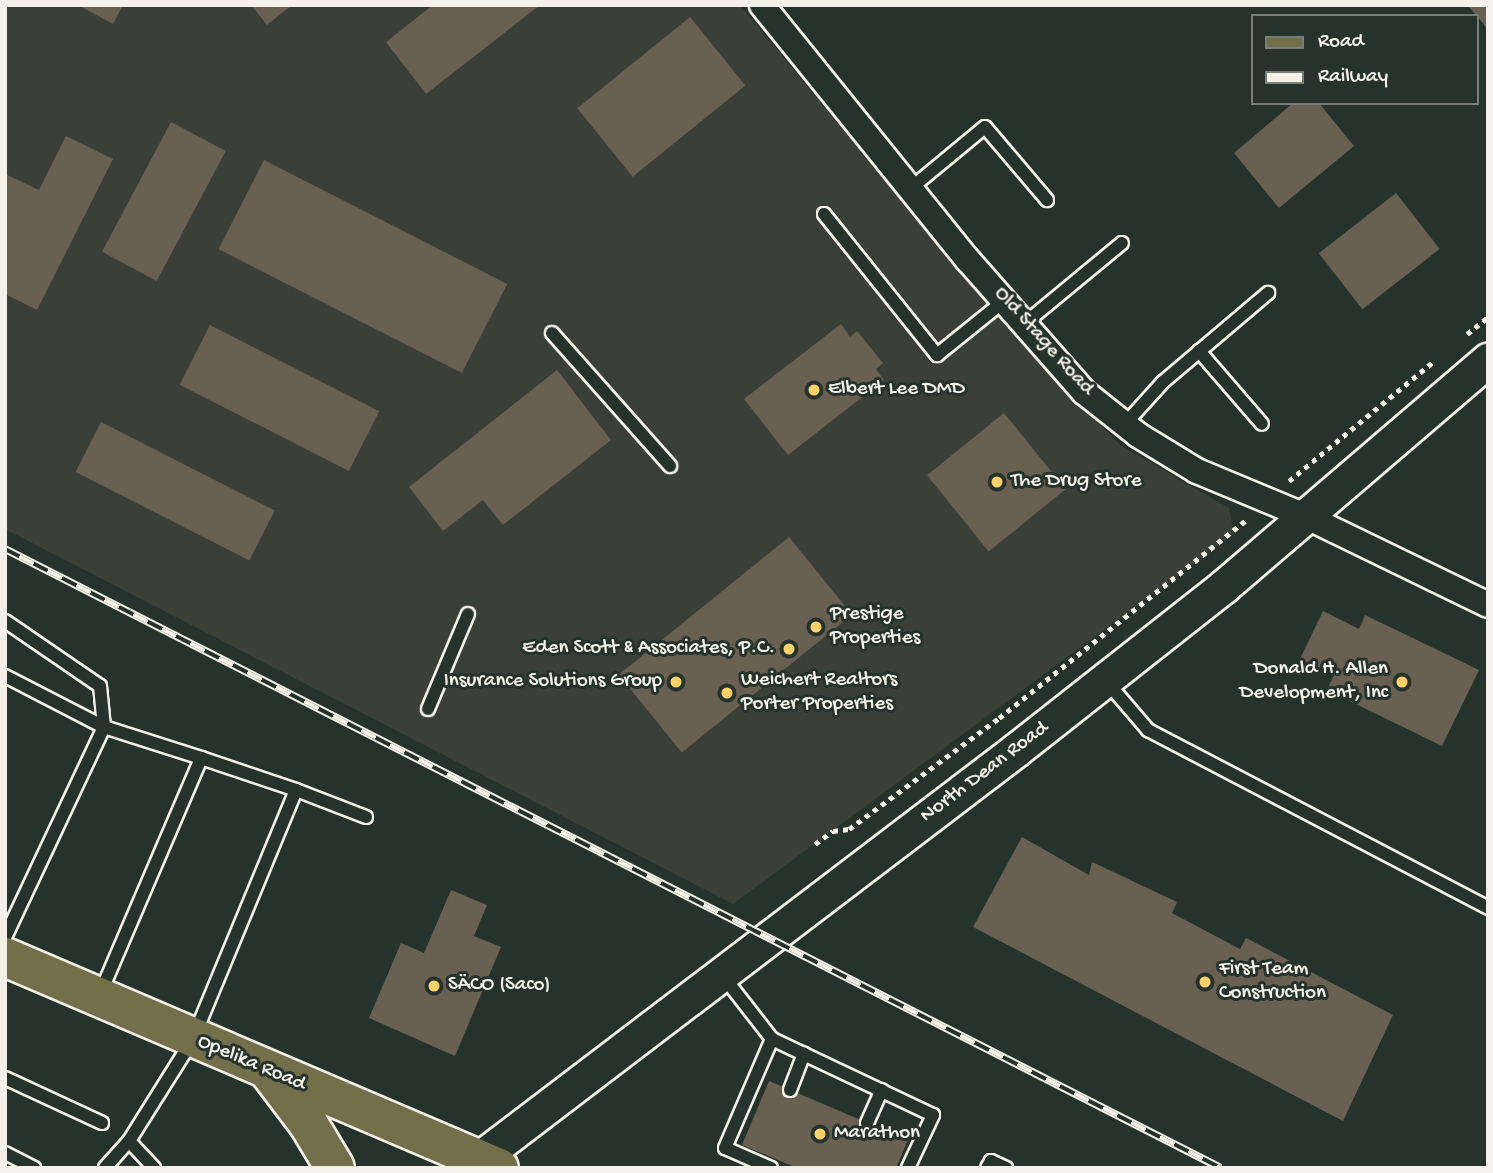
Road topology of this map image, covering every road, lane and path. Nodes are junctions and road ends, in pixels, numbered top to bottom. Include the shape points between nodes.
1 (762, 5) edge
2 (910, 189) junction
3 (1047, 200) dead end
4 (824, 214) dead end
5 (1122, 243) dead end
6 (1268, 293) dead end
7 (1004, 301) junction
8 (1024, 324) junction
9 (552, 333) dead end
10 (1199, 351) junction
11 (1488, 360) edge
12 (1125, 424) junction
13 (1262, 424) dead end
14 (670, 466) dead end
15 (1305, 516) junction
16 (1488, 605) edge
17 (468, 614) dead end
18 (5, 621) edge
19 (5, 677) edge
20 (1105, 680) junction
21 (1027, 695) dead end
22 (428, 709) dead end
23 (104, 727) junction
24 (201, 758) junction
25 (296, 790) junction
26 (366, 817) dead end
27 (815, 844) dead end
28 (1488, 908) edge
29 (5, 937) edge
30 (5, 957) edge
31 (720, 973) junction
32 (99, 998) junction
33 (193, 1039) junction
34 (772, 1039) junction
35 (804, 1054) junction
36 (269, 1071) junction
37 (5, 1078) edge
38 (790, 1090) dead end
39 (882, 1090) junction
40 (102, 1123) dead end
41 (867, 1123) dead end
42 (129, 1141) junction
43 (5, 1153) edge
44 (763, 1163) edge
45 (481, 1165) edge
46 (34, 1168) edge
47 (105, 1168) edge
48 (154, 1168) edge
49 (335, 1168) edge
50 (908, 1168) edge
51 (987, 1168) edge
52 (1006, 1168) edge

1 - 2 street, Old Stage Road
2 - 3 lane via 985,127
2 - 7 street, Old Stage Road
4 - 7 lane via 937,355
5 - 8 lane
6 - 10 lane
7 - 8 street, Old Stage Road
8 - 12 street, Old Stage Road via 1084,392
9 - 14 lane
10 - 12 lane
10 - 13 lane
11 - 15 street, North Dean Road
12 - 15 street, Old Stage Road via 1197,471
15 - 16 street, Old Stage Road
15 - 20 street, North Dean Road
17 - 22 lane
18 - 23 lane via 100,686
19 - 23 lane
20 - 28 lane via 1148,730
20 - 31 street, North Dean Road
21 - 27 path via 849,829 833,831
23 - 24 lane
23 - 29 lane
24 - 25 lane
24 - 32 lane
25 - 26 lane
25 - 33 lane
30 - 32 main road, Opelika Road
31 - 34 lane
31 - 45 street, North Dean Road
32 - 33 main road, Opelika Road
33 - 36 main road, Opelika Road
33 - 42 lane
34 - 35 lane
34 - 44 lane via 725,1148
35 - 38 lane
35 - 39 lane
36 - 45 main road, Opelika Road
36 - 49 main road
37 - 40 lane
39 - 41 lane
39 - 50 lane via 933,1115
42 - 47 lane
42 - 48 lane
43 - 46 lane
51 - 52 lane via 991,1161

